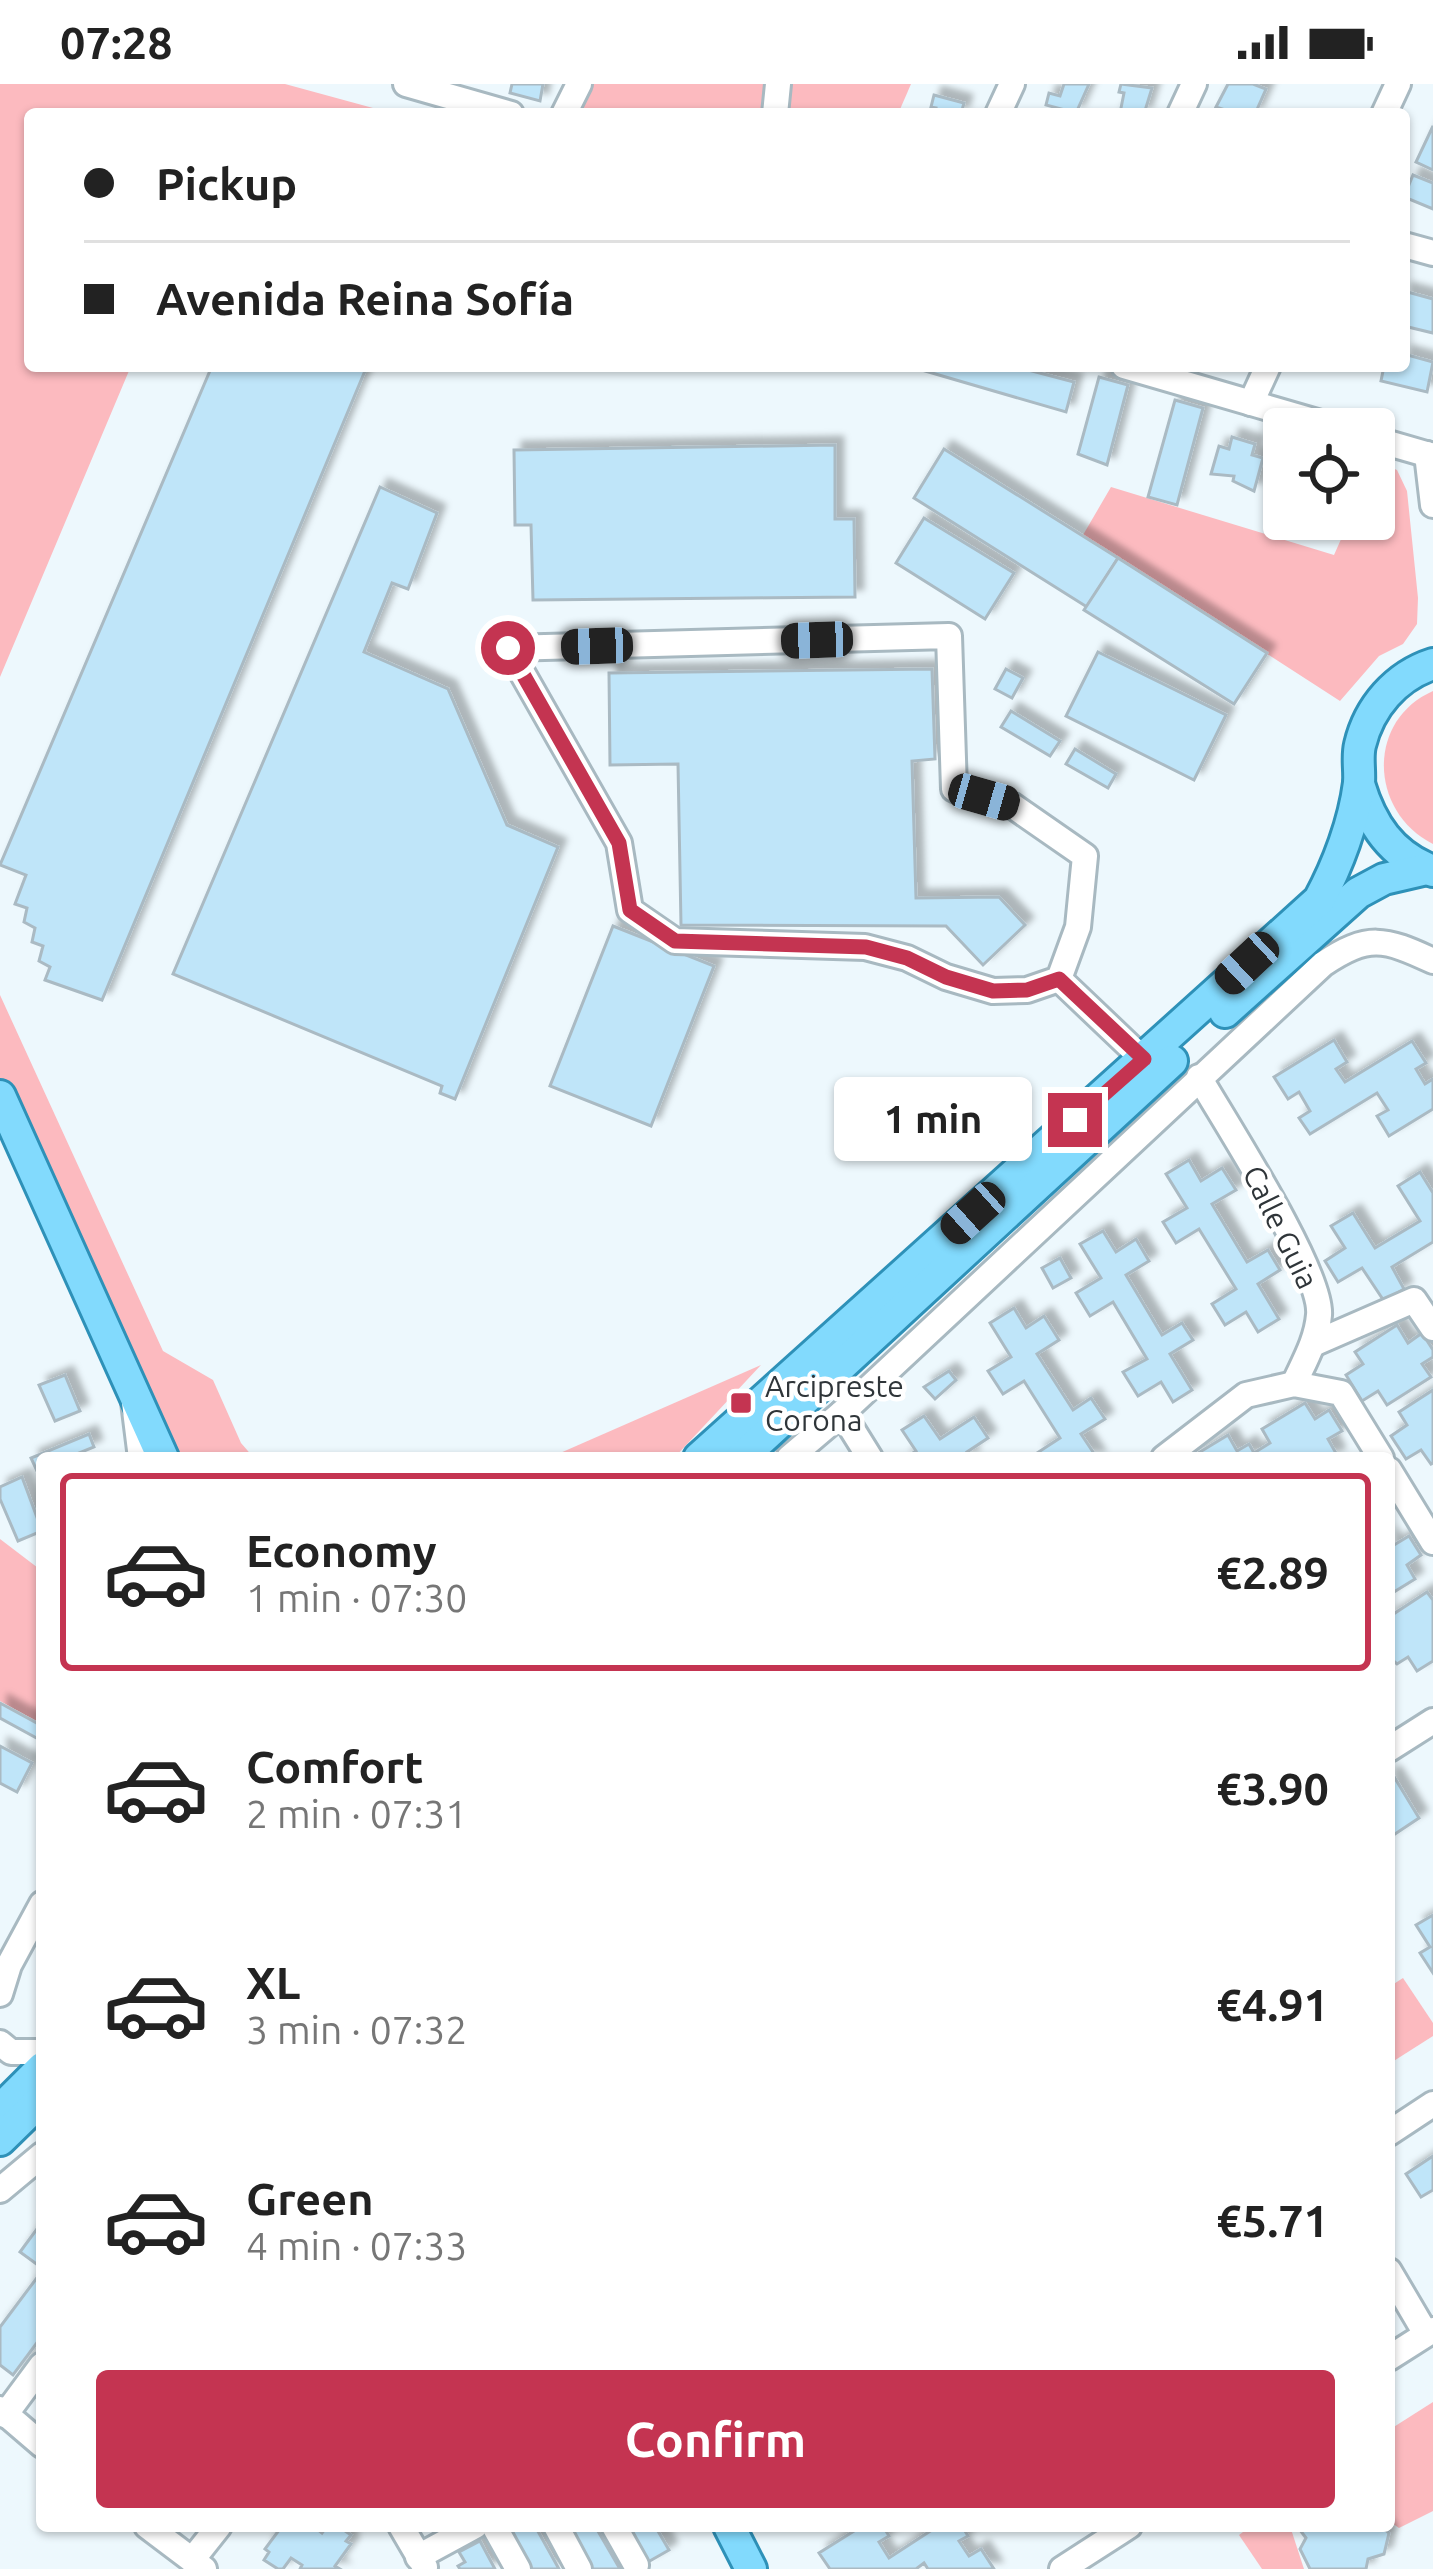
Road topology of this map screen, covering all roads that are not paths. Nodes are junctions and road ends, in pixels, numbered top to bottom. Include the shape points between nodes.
1 (406, 84) edge
2 (490, 108) edge
3 (1145, 372) edge
4 (1265, 372) edge
5 (1251, 403) junction
6 (1268, 408) edge
7 (1395, 445) edge
8 (1430, 455) edge
9 (1433, 506) edge
10 (1433, 664) edge
11 (1359, 784) junction
12 (1431, 873) edge
13 (1303, 941) junction
14 (1433, 961) edge
15 (1307, 978) junction
16 (1059, 979) junction
17 (1144, 1059) junction
18 (1199, 1077) junction
19 (0, 1096) edge
20 (1433, 1328) edge
21 (1312, 1344) junction
22 (1294, 1384) junction
23 (842, 1413) junction
24 (153, 1452) edge
25 (706, 1452) edge
26 (748, 1452) edge
27 (796, 1452) edge
28 (866, 1452) edge
29 (1172, 1452) edge
30 (1377, 1452) edge
31 (1395, 1481) edge
32 (1433, 1542) edge
33 (1433, 1721) edge
34 (1395, 1745) edge
35 (36, 1914) edge
36 (4, 1968) edge
37 (0, 1994) edge
38 (0, 2043) edge
39 (36, 2052) edge
40 (1433, 2104) edge
41 (27, 2109) edge
42 (1395, 2129) edge
43 (0, 2140) edge
44 (36, 2161) edge
45 (0, 2190) edge
46 (1395, 2280) edge
47 (1430, 2332) edge
48 (1395, 2354) edge
49 (36, 2372) edge
50 (3, 2412) edge
51 (36, 2440) edge
52 (155, 2532) edge
53 (216, 2532) edge
54 (404, 2532) edge
55 (466, 2532) edge
56 (497, 2532) edge
57 (559, 2532) edge
58 (617, 2532) edge
59 (1120, 2532) edge
60 (422, 2563) edge
61 (198, 2565) edge
62 (636, 2565) dead end
63 (518, 2569) edge
64 (579, 2569) edge
65 (1063, 2569) edge

1 - 2 street
3 - 5 street
4 - 5 street
5 - 6 street
7 - 8 street
8 - 9 street
10 - 11 main road via 1402,679 1369,718
11 - 12 main road via 1384,839
11 - 17 main road via 1319,900
12 - 13 main road via 1384,879
13 - 15 street
13 - 26 main road
14 - 15 street via 1394,946 1353,944
15 - 18 street
16 - 16 street via 1078,926 1084,856 1013,806 954,789 949,636 508,648 619,843 630,910 675,941 866,947 993,991
16 - 17 street
17 - 25 main road
18 - 21 street, Calle Guia via 1310,1273 1320,1311
18 - 23 street
19 - 24 main road
20 - 21 street via 1414,1300
21 - 22 street, Calle Guia
22 - 29 street via 1246,1395
22 - 30 street via 1341,1393
23 - 27 street
23 - 28 street
31 - 32 street
33 - 34 street
35 - 36 street
36 - 37 street
38 - 39 street via 10,2052
40 - 42 street
41 - 43 main road
44 - 45 street
46 - 47 street
47 - 48 street
49 - 50 street
50 - 51 street
52 - 61 street
53 - 61 street
54 - 60 street
55 - 60 street
56 - 63 street
57 - 64 street
58 - 62 street
59 - 65 street

